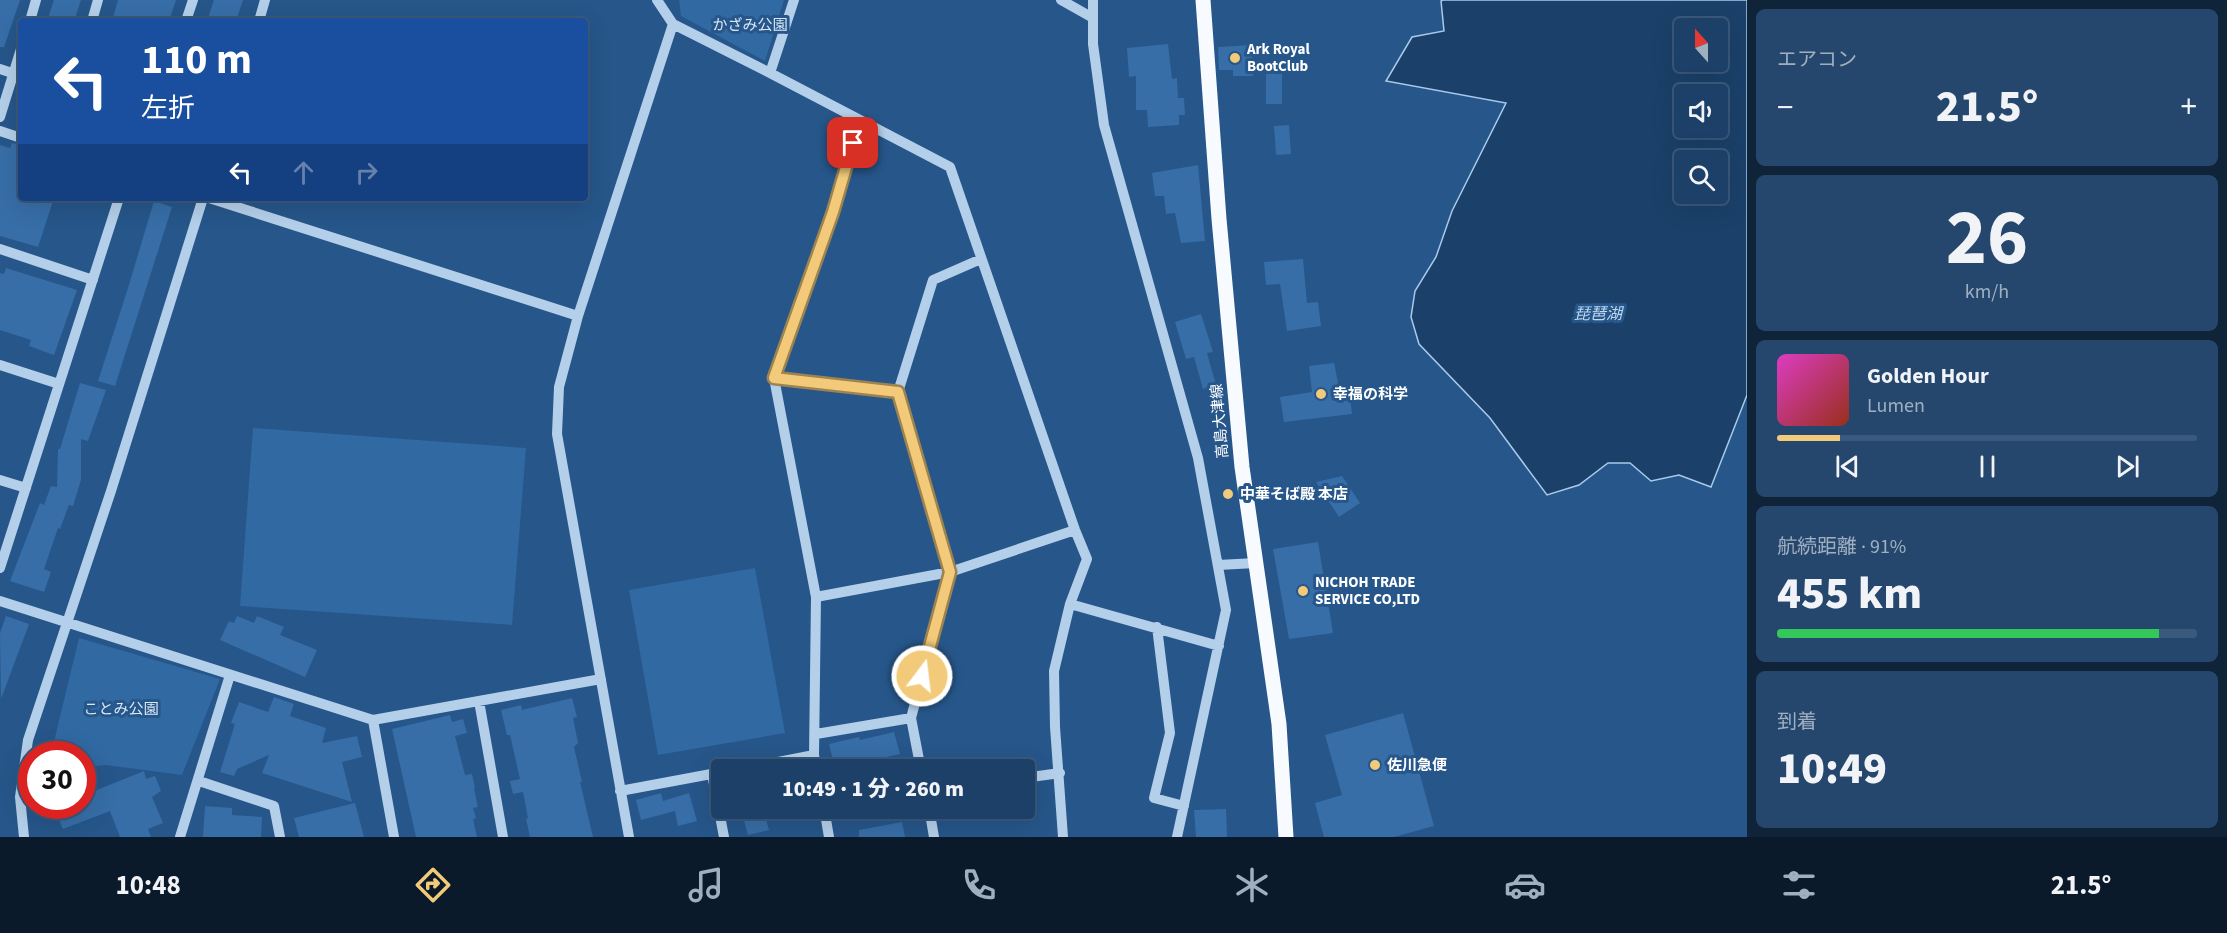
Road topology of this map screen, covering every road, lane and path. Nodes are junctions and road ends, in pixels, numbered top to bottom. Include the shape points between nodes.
1 (36, 0) edge
2 (98, 0) edge
3 (193, 0) edge
4 (265, 0) edge
5 (657, 0) edge
6 (794, 0) edge
7 (1061, 0) edge
8 (1092, 0) edge
9 (1203, 0) edge
10 (31, 18) edge
11 (93, 18) edge
12 (187, 18) edge
13 (260, 18) edge
14 (1093, 18) junction
15 (673, 24) junction
16 (0, 69) edge
17 (770, 73) junction
18 (17, 75) edge
19 (0, 117) edge
20 (860, 120) junction
21 (0, 131) edge
22 (18, 137) edge
23 (118, 201) edge
24 (202, 201) edge
25 (218, 201) edge
26 (0, 249) edge
27 (981, 259) junction
28 (93, 280) junction
29 (578, 316) junction
30 (0, 365) edge
31 (774, 378) junction
32 (59, 384) junction
33 (898, 392) junction
34 (0, 480) edge
35 (26, 488) junction
36 (1075, 530) junction
37 (1256, 563) junction
38 (1218, 565) junction
39 (0, 568) edge
40 (950, 572) junction
41 (816, 597) junction
42 (0, 602) edge
43 (1070, 604) junction
44 (67, 623) junction
45 (1157, 627) junction
46 (1219, 646) junction
47 (230, 675) junction
48 (601, 679) junction
49 (479, 701) junction
50 (911, 718) junction
51 (373, 720) junction
52 (816, 734) junction
53 (814, 755) junction
54 (793, 759) edge
55 (815, 759) edge
56 (919, 759) edge
57 (1060, 773) junction
58 (711, 774) edge
59 (1035, 776) edge
60 (199, 781) junction
61 (620, 791) junction
62 (1184, 806) junction
63 (722, 819) edge
64 (826, 819) edge
65 (931, 819) edge
66 (24, 837) edge
67 (180, 837) edge
68 (280, 837) edge
69 (394, 837) edge
70 (503, 837) edge
71 (629, 837) edge
72 (724, 837) edge
73 (829, 837) edge
74 (934, 837) edge
75 (1063, 837) edge
76 (1177, 837) edge
77 (1286, 837) edge

1 - 10 street
2 - 11 street
3 - 12 street
4 - 13 street
5 - 15 street
6 - 17 street
7 - 14 street
8 - 14 street
9 - 37 main road, 高島大津線 via 1242,467
14 - 38 street via 1104,125 1198,458
15 - 17 street
15 - 29 street
16 - 18 street
17 - 20 street
18 - 19 street
20 - 27 street via 950,166
20 - 31 street via 833,212
21 - 22 street
23 - 28 street
24 - 44 street
25 - 29 street
26 - 28 street
27 - 33 street via 933,280
27 - 36 street
28 - 32 street
29 - 48 street via 559,387 557,434
30 - 32 street
31 - 33 street
31 - 41 street
32 - 35 street
33 - 40 street
34 - 35 street
35 - 39 street
36 - 40 street
36 - 43 street via 1087,559
37 - 38 street
37 - 77 main road, 高島大津線 via 1279,723
38 - 46 street via 1226,610
40 - 41 street
40 - 50 street
41 - 52 street
42 - 44 street
43 - 45 street
43 - 57 street via 1054,671
44 - 47 street
44 - 66 street via 28,740 20,797
45 - 46 street
45 - 62 street via 1170,733 1154,798
46 - 62 street
47 - 51 street
47 - 60 street
48 - 49 street
48 - 61 street
49 - 51 street
49 - 70 street
50 - 52 street
50 - 56 street
51 - 69 street
52 - 53 street
53 - 54 street
53 - 55 street
57 - 59 street
57 - 75 street
58 - 61 street
60 - 67 street
60 - 68 street via 274,806
61 - 71 street
62 - 76 street
63 - 72 street
64 - 73 street
65 - 74 street

